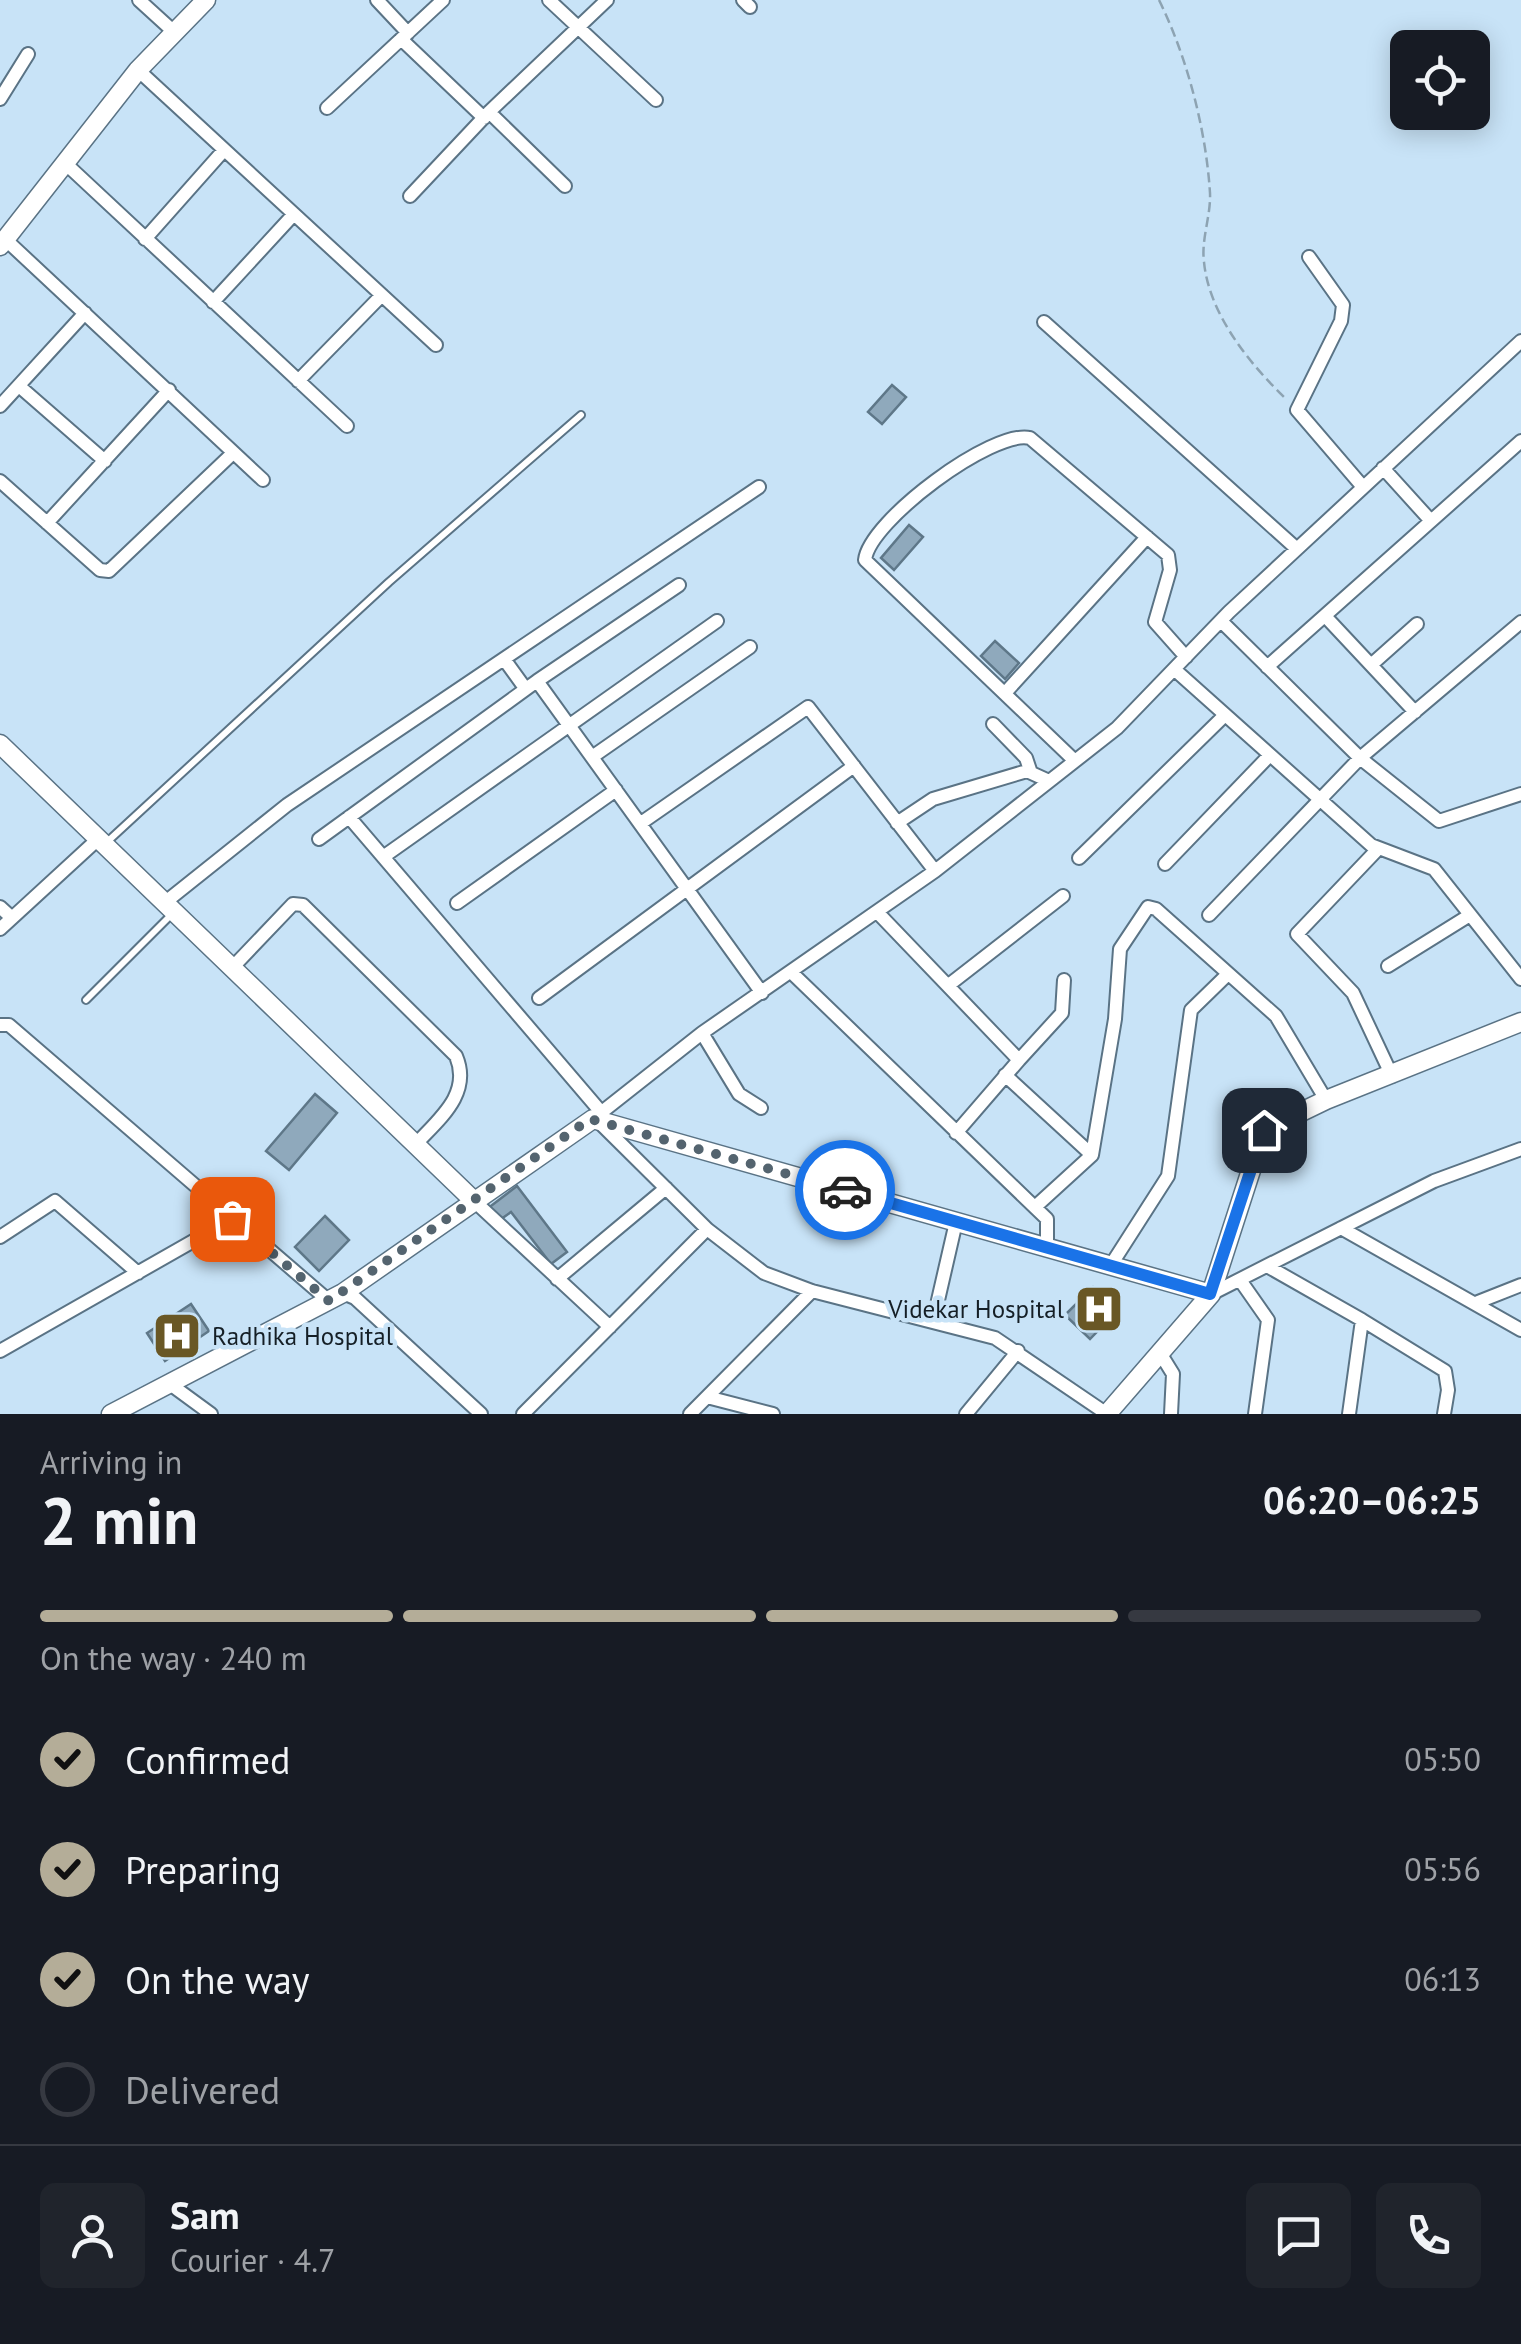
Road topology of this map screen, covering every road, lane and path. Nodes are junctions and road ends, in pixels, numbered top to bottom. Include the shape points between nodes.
1 (139, 0) edge
2 (204, 0) edge
3 (377, 0) edge
4 (443, 0) edge
5 (549, 0) edge
6 (607, 0) edge
7 (1159, 0) edge
8 (578, 29) junction
9 (173, 32) junction
10 (405, 36) junction
11 (28, 54) dead end
12 (138, 70) junction
13 (0, 99) edge
14 (656, 100) dead end
15 (327, 108) dead end
16 (486, 115) junction
17 (224, 150) junction
18 (65, 163) junction
19 (565, 186) dead end
20 (410, 196) dead end
21 (294, 214) junction
22 (145, 238) junction
23 (3, 243) edge
24 (1309, 257) dead end
25 (382, 296) junction
26 (214, 302) junction
27 (86, 313) junction
28 (1044, 322) dead end
29 (1521, 342) edge
30 (436, 345) dead end
31 (298, 381) junction
32 (18, 386) junction
33 (169, 390) junction
34 (0, 406) edge
35 (1297, 410) junction
36 (581, 415) dead end
37 (347, 426) dead end
38 (1521, 441) edge
39 (233, 453) junction
40 (105, 460) junction
41 (1383, 468) junction
42 (263, 480) dead end
43 (0, 481) edge
44 (1363, 486) junction
45 (760, 487) dead end
46 (1431, 521) junction
47 (47, 523) junction
48 (1146, 536) junction
49 (1297, 548) junction
50 (679, 585) dead end
51 (1325, 616) junction
52 (1221, 620) junction
53 (717, 621) dead end
54 (1521, 622) edge
55 (1417, 624) dead end
56 (750, 647) dead end
57 (1186, 656) junction
58 (504, 659) junction
59 (1372, 666) junction
60 (1268, 667) junction
61 (1174, 669) junction
62 (531, 684) junction
63 (1005, 693) junction
64 (1415, 712) junction
65 (1225, 716) junction
66 (993, 724) dead end
67 (568, 725) junction
68 (0, 744) edge
69 (1269, 756) junction
70 (592, 757) junction
71 (1360, 758) junction
72 (1075, 761) junction
73 (854, 766) junction
74 (1030, 770) junction
75 (1049, 782) junction
76 (616, 790) junction
77 (1521, 794) edge
78 (1318, 801) junction
79 (349, 817) junction
80 (898, 822) junction
81 (641, 823) junction
82 (318, 839) dead end
83 (100, 843) junction
84 (1378, 850) junction
85 (383, 856) junction
86 (1079, 858) dead end
87 (1165, 864) dead end
88 (935, 872) junction
89 (688, 890) junction
90 (1063, 896) dead end
91 (457, 903) dead end
92 (0, 907) edge
93 (168, 908) junction
94 (878, 913) junction
95 (1209, 915) dead end
96 (1470, 915) junction
97 (12, 918) junction
98 (0, 930) edge
99 (1388, 966) dead end
100 (231, 969) junction
101 (792, 973) junction
102 (1228, 974) junction
103 (1521, 979) edge
104 (1064, 980) dead end
105 (950, 984) junction
106 (762, 993) junction
107 (538, 998) dead end
108 (86, 1000) dead end
109 (1521, 1022) edge
110 (0, 1025) edge
111 (702, 1033) junction
112 (1019, 1060) junction
113 (1005, 1075) junction
114 (1392, 1076) junction
115 (1326, 1100) junction
116 (760, 1108) dead end
117 (597, 1117) junction
118 (956, 1133) junction
119 (415, 1145) junction
120 (1521, 1148) edge
121 (1092, 1155) junction
122 (666, 1188) junction
123 (472, 1200) junction
124 (1035, 1206) junction
125 (232, 1219) junction
126 (956, 1222) junction
127 (1341, 1228) junction
128 (707, 1229) junction
129 (0, 1236) edge
130 (1047, 1248) junction
131 (1111, 1265) junction
132 (1267, 1266) junction
133 (138, 1273) junction
134 (557, 1279) junction
135 (1240, 1280) junction
136 (1521, 1285) edge
137 (812, 1292) junction
138 (1210, 1294) junction
139 (336, 1297) junction
140 (1478, 1302) junction
141 (1362, 1320) junction
142 (932, 1322) junction
143 (610, 1327) junction
144 (1521, 1330) edge
145 (0, 1351) edge
146 (1018, 1352) junction
147 (1160, 1353) junction
148 (170, 1384) junction
149 (707, 1397) junction
150 (112, 1414) edge
151 (212, 1414) edge
152 (481, 1414) edge
153 (522, 1414) edge
154 (690, 1414) edge
155 (772, 1414) edge
156 (966, 1414) edge
157 (1107, 1414) edge
158 (1171, 1414) edge
159 (1255, 1414) edge
160 (1349, 1414) edge
161 (1444, 1414) edge

1 - 9 street
2 - 9 street
3 - 10 street
4 - 10 street
5 - 8 street
6 - 8 street
7 - 35 path via 1189,80 1208,178 1208,283 1244,354
8 - 14 street
8 - 16 street
9 - 12 street
10 - 15 street
10 - 16 street
11 - 13 street
12 - 17 street
12 - 18 street
16 - 19 street
16 - 20 street
17 - 21 street
17 - 22 street
18 - 22 street
18 - 23 street
21 - 25 street
21 - 26 street
22 - 26 street
23 - 27 street
24 - 35 street via 1344,305
25 - 30 street
25 - 31 street
26 - 31 street
27 - 32 street
27 - 33 street
28 - 49 street
29 - 41 street
31 - 37 street
32 - 34 street
32 - 40 street
33 - 39 street
33 - 40 street
35 - 44 street
36 - 83 lane
38 - 46 street
39 - 42 street
39 - 47 street via 109,571
40 - 47 street
41 - 44 street
41 - 46 street
43 - 47 street
44 - 49 street
45 - 58 street
46 - 51 street
48 - 57 street via 1171,564 1155,622
48 - 63 street
48 - 63 street via 1030,438 1017,436 934,482 877,536 865,560
49 - 52 street
50 - 62 street
51 - 59 street
51 - 60 street
52 - 57 street
52 - 60 street
53 - 67 street
54 - 64 street
55 - 59 street
56 - 70 street
57 - 61 street
58 - 62 street
58 - 93 street via 287,805
59 - 64 street
60 - 71 street
61 - 65 street
61 - 72 street via 1118,728
62 - 67 street
62 - 79 street
63 - 72 street
64 - 71 street
65 - 69 street
65 - 86 street
66 - 74 street
67 - 70 street
67 - 85 street
68 - 83 street
69 - 78 street
69 - 87 street
70 - 76 street
71 - 77 street via 1438,822
71 - 78 street
72 - 75 street
73 - 80 street
73 - 81 street via 806,707
73 - 89 street
74 - 75 street
74 - 80 street via 933,799
75 - 88 street
76 - 81 street
76 - 91 street
78 - 84 street
78 - 95 street
79 - 82 street
79 - 85 street
80 - 88 street
81 - 89 street
83 - 93 street
83 - 97 street
84 - 96 street via 1434,869
84 - 114 street via 1297,934 1353,994
85 - 117 street
88 - 94 street
89 - 106 street
89 - 107 street
90 - 105 street
92 - 97 street
93 - 100 street
93 - 108 lane
94 - 101 street
94 - 105 street
96 - 99 street
96 - 103 street
97 - 98 street
100 - 119 street
100 - 119 street via 292,904 303,905 456,1056 462,1070 458,1095
101 - 106 street
101 - 118 street
102 - 115 street via 1287,1030
102 - 121 street via 1156,910 1146,909 1120,949
102 - 131 street via 1191,1010 1168,1176
104 - 112 street via 1062,1013
105 - 112 street
106 - 111 street
109 - 114 street
110 - 125 street via 8,1024
111 - 116 street via 739,1094
111 - 117 street
112 - 113 street
113 - 118 street
113 - 121 street
114 - 115 street
115 - 138 street via 1259,1136
117 - 122 street
117 - 123 street
117 - 126 street
118 - 124 street
119 - 123 street
120 - 127 street via 1434,1181
121 - 124 street
122 - 128 street
122 - 134 street
123 - 134 street
123 - 139 street
124 - 130 street via 1048,1222
125 - 133 street
125 - 139 street
126 - 130 street
126 - 142 street
127 - 132 street
127 - 140 street
128 - 137 street via 764,1273
128 - 143 street
129 - 133 street via 55,1201
130 - 131 street
131 - 138 street
132 - 135 street
132 - 141 street
133 - 145 street
134 - 143 street
135 - 138 street
135 - 159 street via 1268,1320
136 - 140 street
137 - 142 street
137 - 149 street
138 - 147 street
139 - 148 street
139 - 152 street via 355,1298
140 - 144 street
141 - 160 street
141 - 161 street via 1444,1371
142 - 146 street via 995,1338
143 - 153 street
146 - 156 street
146 - 157 street
147 - 157 street
147 - 158 street via 1173,1374
148 - 150 street
148 - 151 street
149 - 154 street
149 - 155 street

